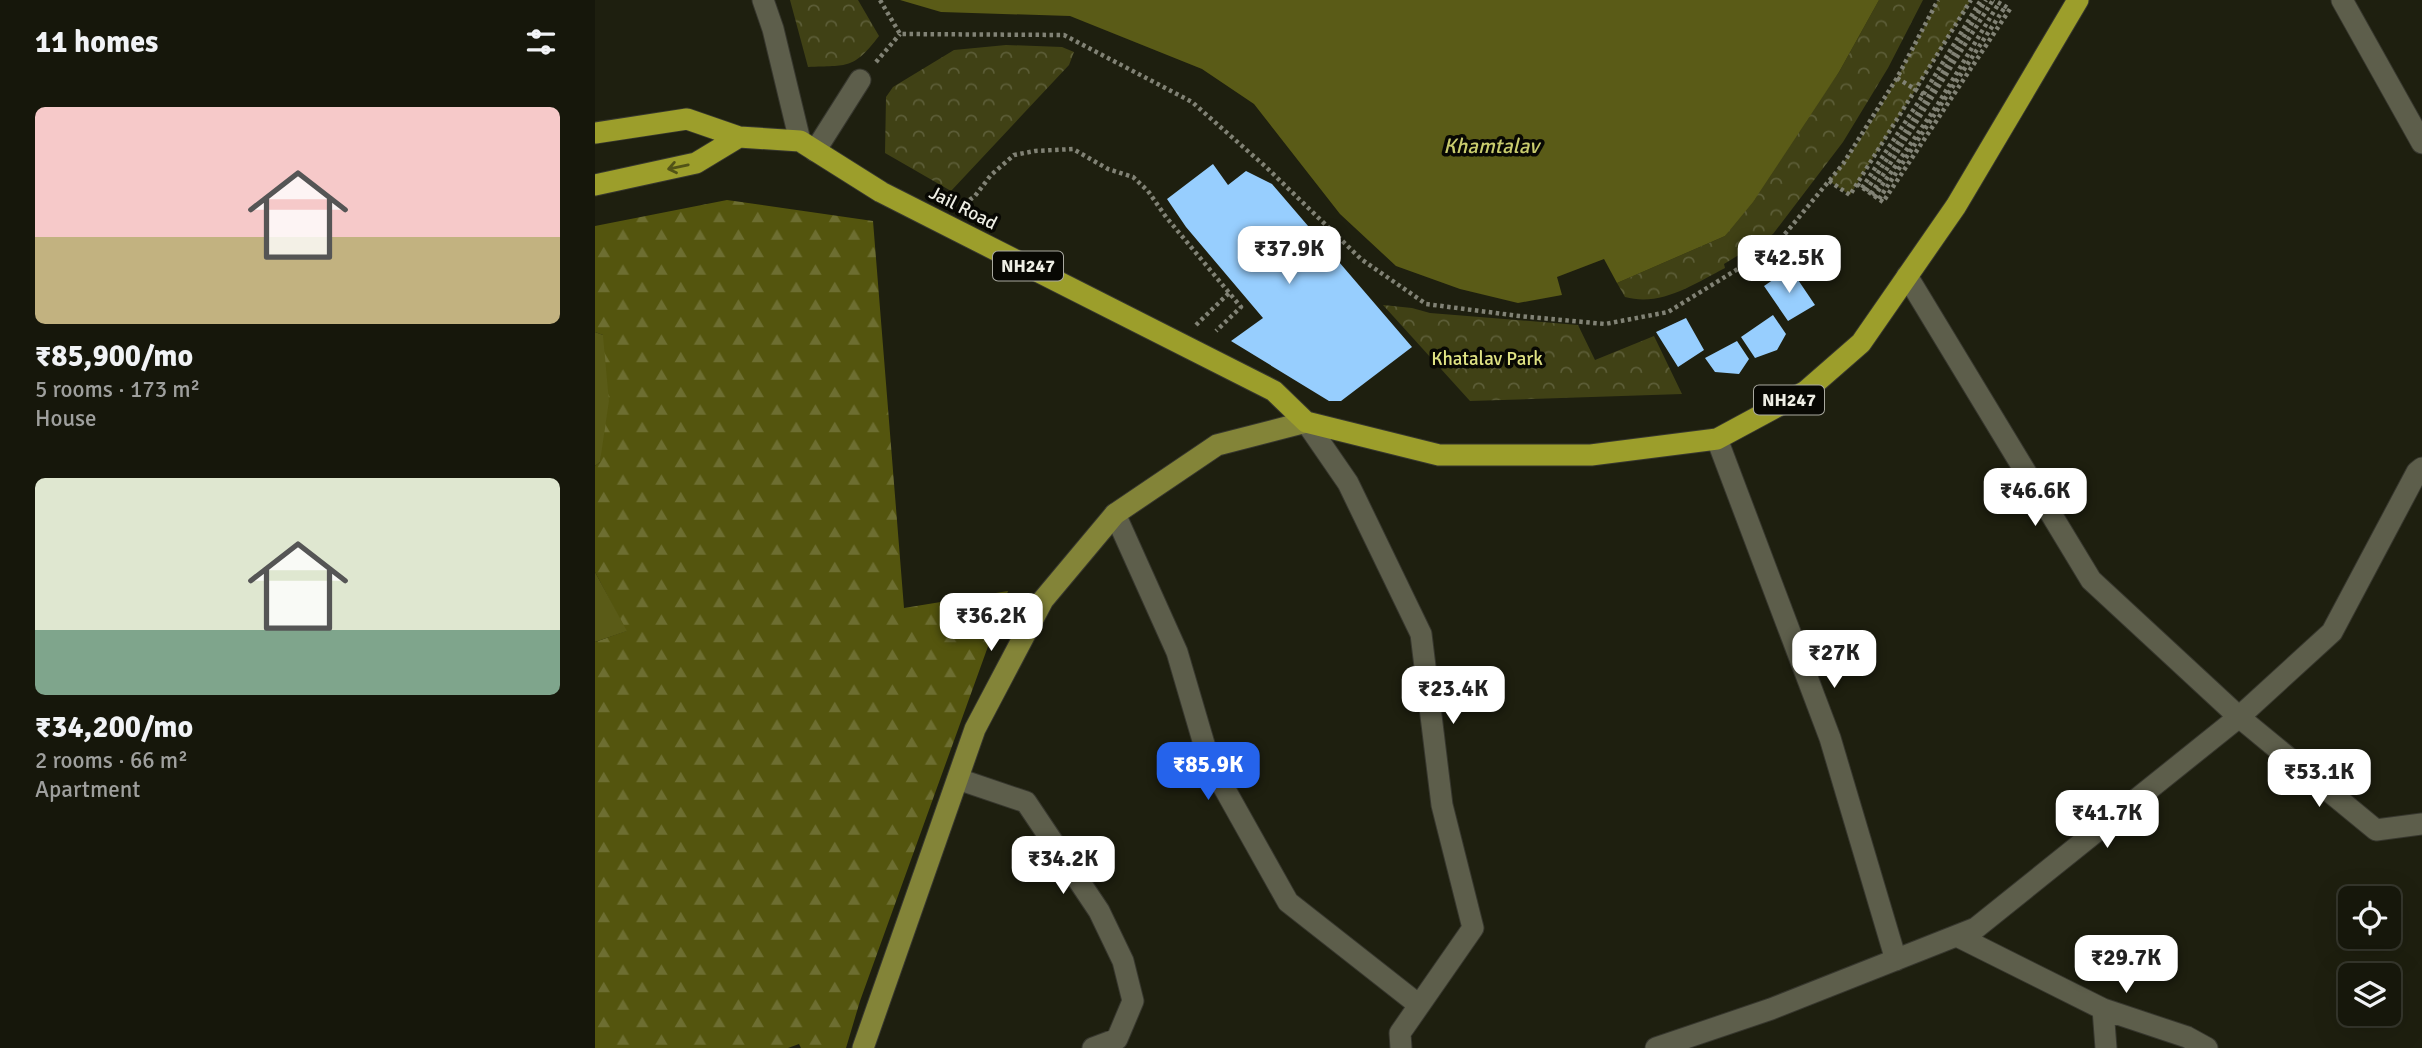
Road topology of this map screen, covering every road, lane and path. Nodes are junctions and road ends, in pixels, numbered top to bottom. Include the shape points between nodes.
1 (763, 0) edge
2 (880, 0) edge
3 (1938, 0) edge
4 (1971, 0) edge
5 (1984, 0) edge
6 (2078, 0) edge
7 (2341, 0) edge
8 (1995, 1) edge
9 (901, 34) junction
10 (1897, 78) junction
11 (860, 80) joint
12 (1916, 89) junction
13 (1928, 97) junction
14 (1942, 106) junction
15 (595, 133) edge
16 (739, 137) junction
17 (2422, 142) edge
18 (808, 146) junction
19 (1829, 181) junction
20 (595, 185) edge
21 (1868, 192) junction
22 (939, 222) junction
23 (1907, 276) junction
24 (1229, 293) junction
25 (1186, 346) junction
26 (1306, 422) junction
27 (1717, 439) junction
28 (2422, 468) edge
29 (1115, 514) junction
30 (2239, 716) junction
31 (958, 779) junction
32 (2422, 824) edge
33 (1957, 936) junction
34 (1896, 960) junction
35 (1419, 1005) junction
36 (2103, 1009) junction
37 (863, 1048) edge
38 (1093, 1048) edge
39 (1401, 1048) edge
40 (1656, 1048) edge
41 (2106, 1048) edge
42 (2207, 1048) edge

1 - 18 street
2 - 9 path
3 - 10 path
4 - 12 path
5 - 13 path
6 - 23 highway, NH247 via 1956,206
7 - 17 street
8 - 13 path
8 - 14 path
8 - 14 path via 2010,9
9 - 11 path
9 - 19 path via 1064,35 1076,41 1192,102 1361,259 1426,304 1605,324 1668,313 1775,246
10 - 12 path
10 - 19 path
11 - 18 street
12 - 13 path
12 - 21 path
13 - 14 path
13 - 21 path
13 - 21 path
14 - 21 path
14 - 21 path via 1883,202
15 - 16 highway, Jail Road / NH247 via 687,118
16 - 18 highway, Jail Road / NH247
16 -> 20 highway via 696,163
18 - 22 highway, Jail Road / NH247
19 - 21 path via 1850,195
22 - 24 path via 975,196 1014,155 1073,149 1133,177
22 - 25 highway, Jail Road / NH247
23 - 27 highway, NH247 via 1861,343 1806,390
23 - 30 street via 2091,580
24 - 25 path
24 - 25 path via 1241,307
25 - 26 highway, Jail Road / NH247 via 1274,391
26 - 27 highway, NH247 via 1439,455 1591,454
26 - 29 main road via 1217,444
26 - 35 street via 1348,483 1420,634 1441,805 1473,928
27 - 34 street via 1830,738
28 - 30 street via 2332,632
29 - 31 main road via 1043,600 975,729
29 - 35 street via 1177,652 1209,761 1288,902
30 - 32 street via 2376,830
30 - 33 street via 1976,928
31 - 37 main road
31 - 38 street via 1026,802 1099,911 1123,961 1132,1001 1117,1039
33 - 34 street
33 - 36 street
34 - 40 street
35 - 39 street via 1399,1033
36 - 41 street
36 - 42 street

